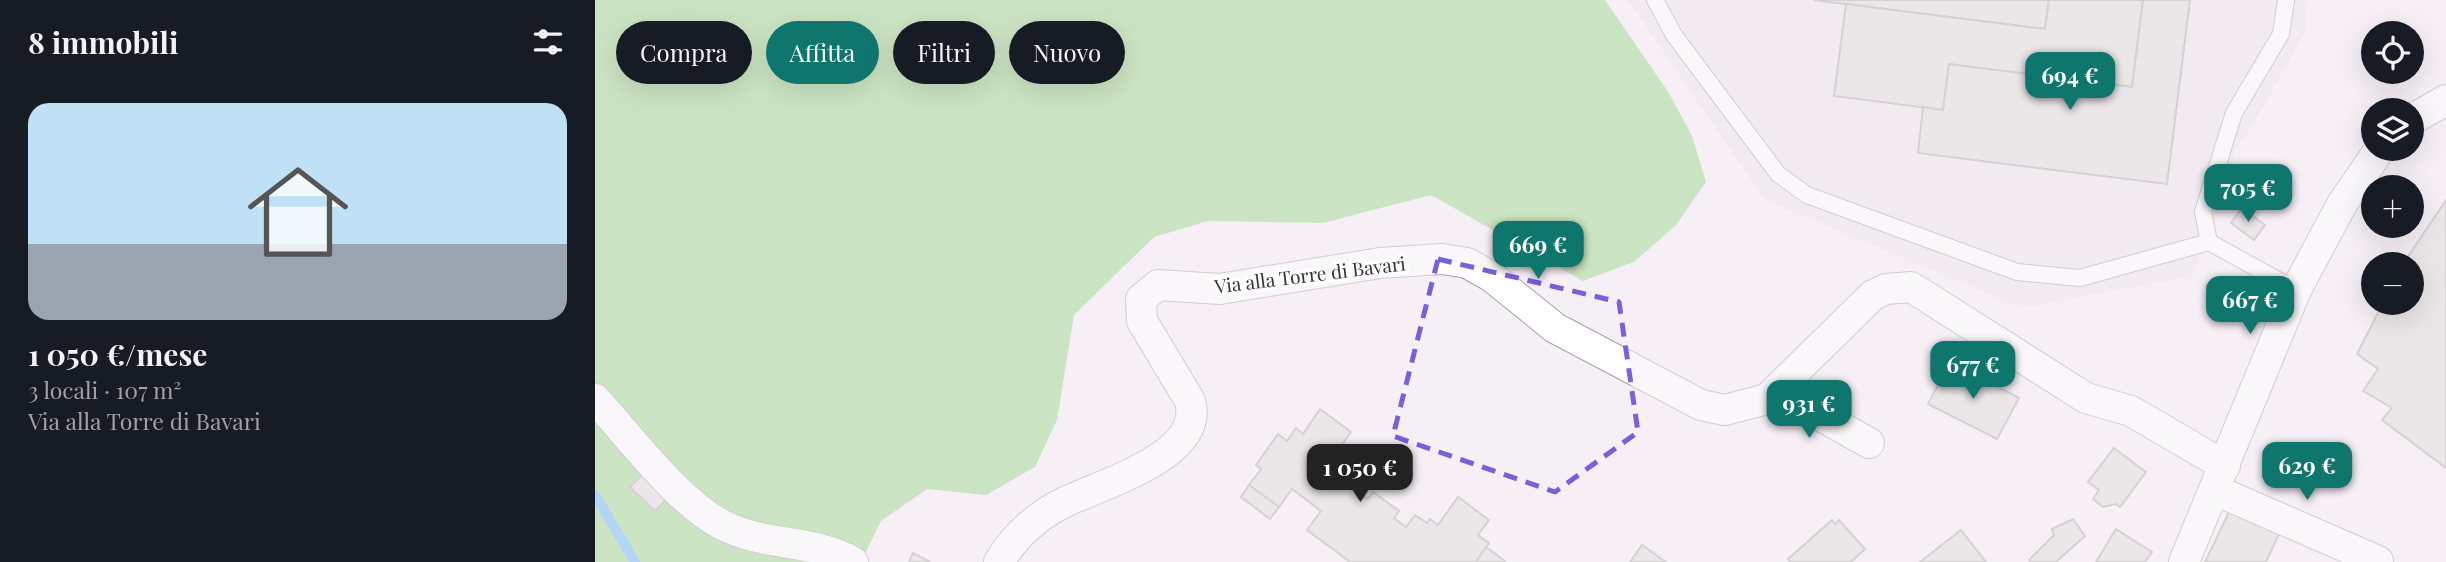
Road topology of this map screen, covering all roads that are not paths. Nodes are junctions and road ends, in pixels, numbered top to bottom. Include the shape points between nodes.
1 (1655, 0) edge
2 (2286, 0) edge
3 (2446, 100) edge
4 (2424, 113) edge
5 (2372, 161) edge
6 (2209, 242) junction
7 (2296, 290) junction
8 (1777, 391) junction
9 (595, 400) edge
10 (1869, 443) dead end
11 (2220, 478) junction
12 (2378, 561) edge
13 (853, 562) edge
14 (999, 562) edge
15 (2184, 562) edge

1 - 6 lane via 1674,35 1778,174 1807,195 2017,272 2080,278
2 - 6 lane via 2281,34 2234,113 2203,212
3 - 4 street
5 - 7 street via 2342,204
6 - 7 lane
7 - 11 street
8 - 10 street
8 - 11 street, Via alla Torre di Bavari via 1861,303 1886,289 1911,287 2086,398 2131,411
8 - 14 street, Via alla Torre di Bavari via 1748,406 1725,410 1701,405 1555,328 1492,277 1467,263 1442,259 1380,263 1220,289 1158,285 1141,299 1139,310 1190,401 1193,410 1188,428 1174,446 1139,471 1061,504 1034,521
9 - 13 street via 699,512 731,529 834,551
11 - 12 street, Via alla Torre di Bavari
11 - 15 street

